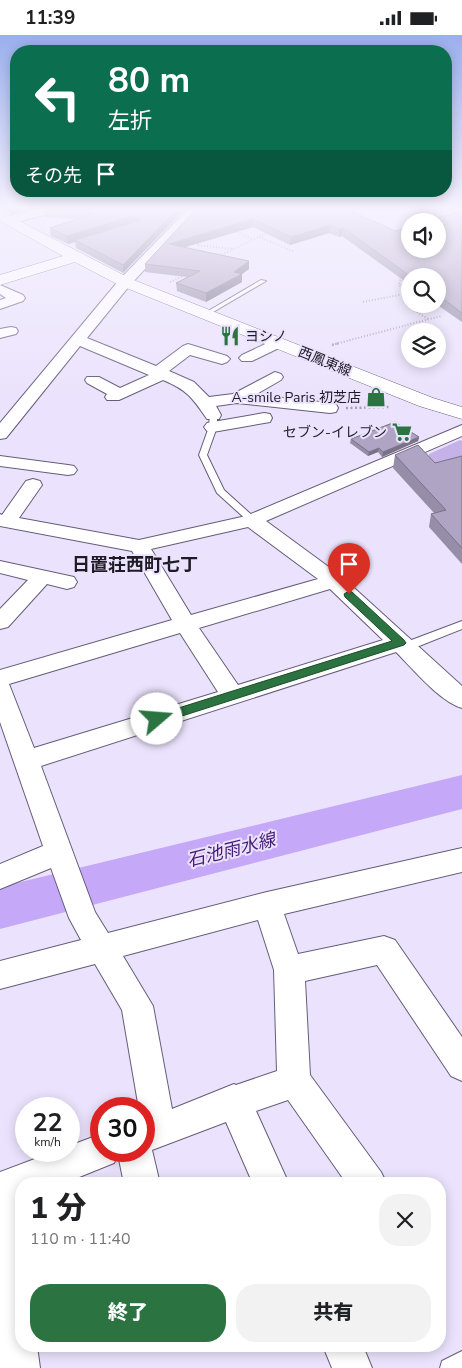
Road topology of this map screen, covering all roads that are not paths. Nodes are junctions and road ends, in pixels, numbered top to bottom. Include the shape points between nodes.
1 (23, 270) edge
2 (104, 270) edge
3 (136, 270) edge
4 (0, 280) edge
5 (263, 281) dead end
6 (125, 282) junction
7 (0, 289) edge
8 (0, 305) edge
9 (206, 314) junction
10 (79, 340) junction
11 (278, 343) junction
12 (247, 358) dead end
13 (222, 359) dead end
14 (160, 373) junction
15 (274, 377) dead end
16 (93, 380) dead end
17 (237, 399) junction
18 (330, 408) road end
19 (462, 413) edge
20 (210, 415) junction
21 (264, 418) dead end
22 (462, 430) edge
23 (0, 434) edge
24 (0, 461) edge
25 (68, 470) dead end
26 (34, 485) dead end
27 (252, 520) junction
28 (4, 521) edge
29 (139, 546) junction
30 (0, 567) edge
31 (43, 577) junction
32 (334, 581) junction
33 (67, 582) dead end
34 (0, 622) edge
35 (185, 624) junction
36 (462, 625) edge
37 (403, 645) junction
38 (0, 678) edge
39 (0, 688) edge
40 (232, 695) junction
41 (462, 699) edge
42 (25, 761) junction
43 (58, 852) junction
44 (462, 861) edge
45 (0, 877) edge
46 (267, 905) junction
47 (102, 947) junction
48 (289, 970) junction
49 (0, 975) edge
50 (462, 1065) edge
51 (294, 1081) junction
52 (143, 1097) edge
53 (234, 1101) junction
54 (155, 1135) edge
55 (90, 1156) edge
56 (144, 1162) edge
57 (34, 1177) edge
58 (143, 1177) edge
59 (268, 1177) edge
60 (364, 1177) edge
61 (15, 1184) edge
62 (0, 1190) edge
63 (0, 1196) edge
64 (4, 1261) edge
65 (15, 1335) edge
66 (18, 1352) edge
67 (345, 1352) edge
68 (462, 1360) edge
69 (20, 1368) edge
70 (352, 1368) edge
71 (449, 1368) edge

1 - 4 main road
2 - 6 main road, 西鳳東線
3 - 6 street
5 - 9 lane
6 - 9 main road, 西鳳東線
6 - 10 street
7 - 8 street via 18,299
9 - 11 main road, 西鳳東線
10 - 14 street
10 - 23 street
11 - 12 street
11 - 19 main road, 西鳳東線 via 426,402
13 - 14 street via 188,349
14 - 16 street via 117,396
14 - 20 street via 188,385
15 - 17 street
17 - 18 street
17 - 20 street
20 - 21 street
20 - 27 lane via 203,455 220,491
22 - 27 street
24 - 25 street
26 - 28 street
27 - 29 street
27 - 32 street
28 - 29 street
29 - 35 street
30 - 31 street
31 - 33 street
31 - 34 street
32 - 35 street
32 - 37 street
35 - 38 street
35 - 40 street
36 - 37 lane
37 - 40 street
37 - 41 street
39 - 42 street
40 - 42 street
42 - 43 street
43 - 45 street
43 - 47 street via 83,919
44 - 46 street
46 - 47 street
46 - 48 street
47 - 49 street
47 - 52 street via 137,1006
48 - 50 street via 384,950
48 - 51 street
51 - 53 street
51 - 60 street
53 - 54 street
53 - 59 street
55 - 57 street
56 - 58 street
61 - 62 street
63 - 64 street
64 - 65 street
66 - 69 street
67 - 70 street
68 - 71 lane

